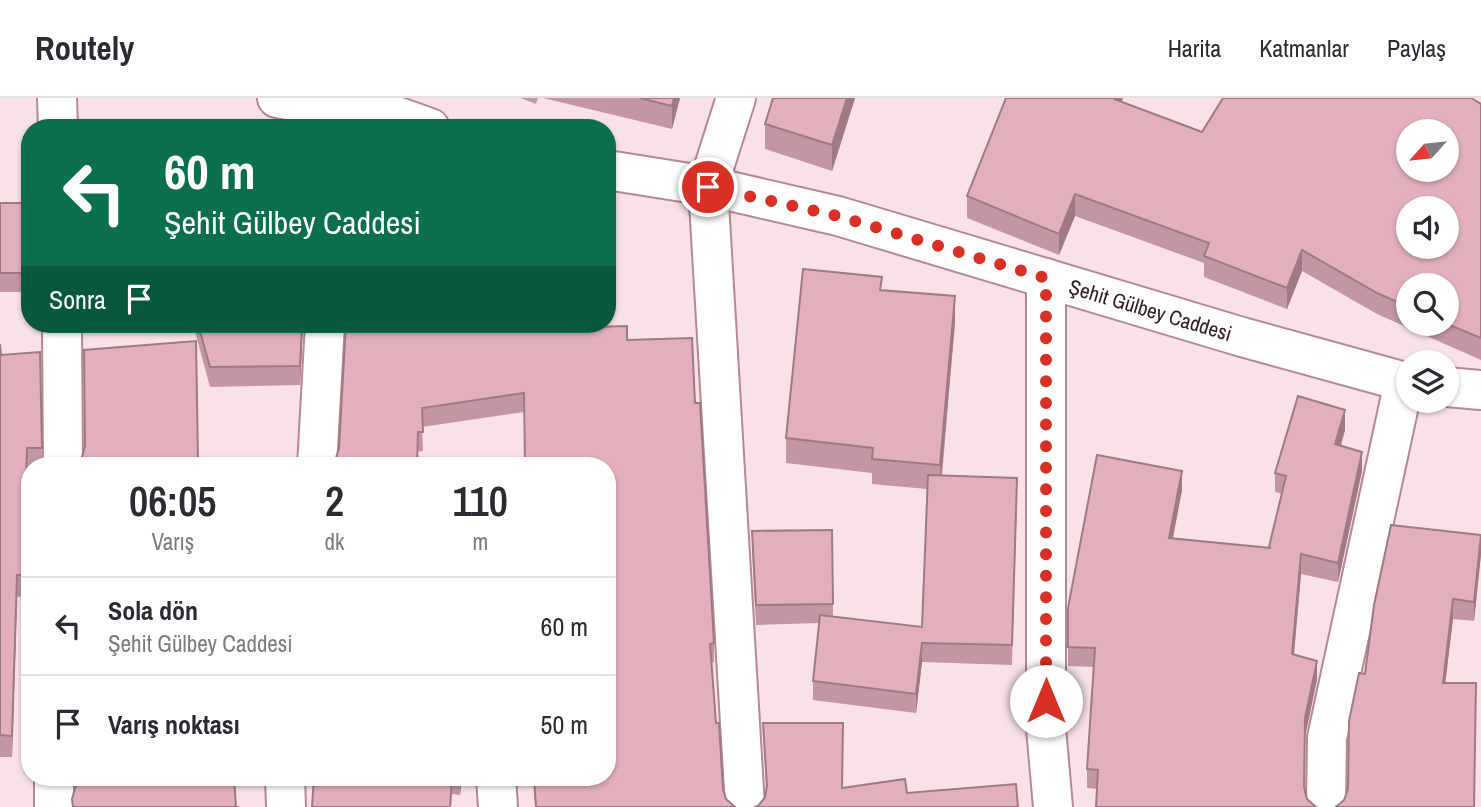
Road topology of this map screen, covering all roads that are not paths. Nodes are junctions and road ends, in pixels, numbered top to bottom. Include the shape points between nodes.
1 (57, 98) edge
2 (277, 98) edge
3 (736, 98) edge
4 (58, 119) edge
5 (336, 119) edge
6 (402, 119) edge
7 (616, 172) edge
8 (708, 187) junction
9 (1046, 278) junction
10 (62, 333) edge
11 (324, 333) edge
12 (1396, 379) edge
13 (1459, 388) edge
14 (1481, 390) edge
15 (1399, 413) edge
16 (63, 457) edge
17 (318, 457) edge
18 (54, 786) edge
19 (285, 786) edge
20 (497, 786) edge
21 (54, 807) edge
22 (286, 807) edge
23 (498, 807) edge
24 (745, 807) edge
25 (1053, 807) edge
26 (1326, 807) edge

1 - 4 street
2 - 5 street
3 - 8 street
5 - 6 street
7 - 8 street, Şehit Gülbey Caddesi
8 - 9 street, Şehit Gülbey Caddesi via 838,216
8 - 24 street
9 - 12 street, Şehit Gülbey Caddesi
9 - 25 street via 1046,728
10 - 16 street
11 - 17 street
13 - 14 street
15 - 26 street via 1327,738
18 - 21 street
19 - 22 street
20 - 23 street

